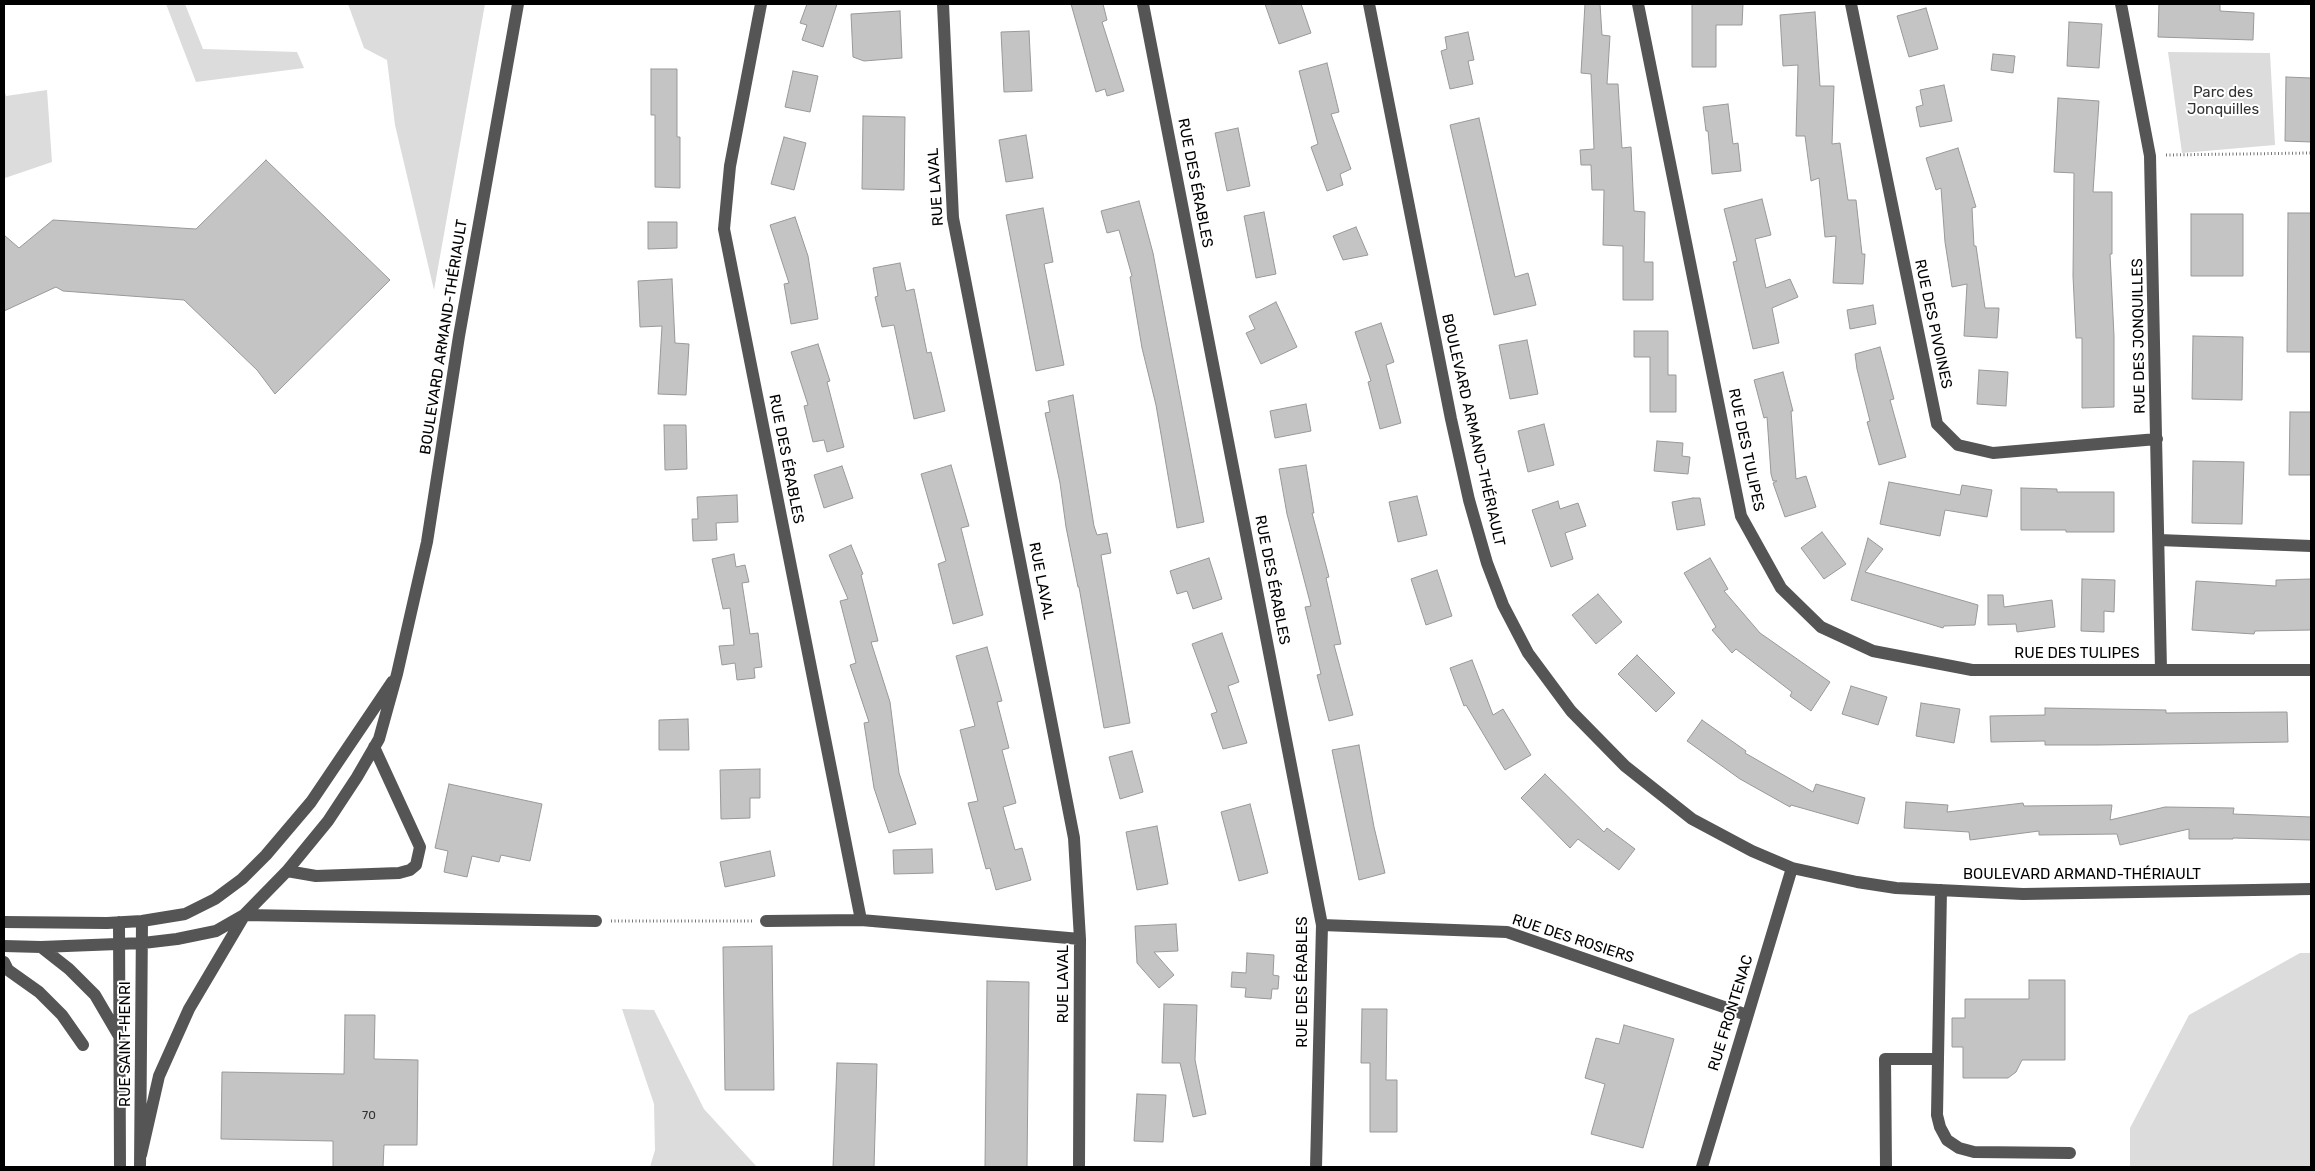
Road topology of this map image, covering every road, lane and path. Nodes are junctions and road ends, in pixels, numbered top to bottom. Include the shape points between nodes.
1 (518, 4) edge
2 (761, 4) edge
3 (943, 4) edge
4 (1143, 4) edge
5 (1369, 4) edge
6 (1638, 4) edge
7 (1851, 4) edge
8 (2120, 4) edge
9 (2311, 154) edge
10 (2150, 156) junction
11 (2157, 439) junction
12 (2159, 540) junction
13 (2311, 546) edge
14 (2161, 670) junction
15 (2311, 670) edge
16 (397, 674) junction
17 (374, 747) junction
18 (1792, 868) junction
19 (287, 871) junction
20 (2311, 889) edge
21 (1942, 890) junction
22 (244, 915) junction
23 (861, 920) junction
24 (142, 921) junction
25 (596, 921) joint
26 (766, 921) joint
27 (4, 922) edge
28 (118, 922) junction
29 (1322, 925) junction
30 (1080, 939) junction
31 (143, 943) junction
32 (119, 945) junction
33 (4, 946) edge
34 (41, 947) junction
35 (4, 962) edge
36 (1747, 1015) junction
37 (119, 1036) junction
38 (83, 1045) dead end
39 (1938, 1059) junction
40 (2070, 1152) dead end
41 (141, 1161) edge
42 (120, 1167) edge
43 (1079, 1167) edge
44 (1316, 1167) edge
45 (1702, 1167) edge
46 (1886, 1167) edge

1 - 16 street, BOULEVARD ARMAND-THÉRIAULT via 459,336 427,542
2 - 23 street, RUE DES ÉRABLES via 730,166 724,229
3 - 30 street, RUE LAVAL via 953,218 1074,838
4 - 29 street, RUE DES ÉRABLES
5 - 18 street, BOULEVARD ARMAND-THÉRIAULT via 1469,500 1503,605 1528,653 1556,692 1595,738 1625,766 1692,819
6 - 14 street, RUE DES TULIPES via 1742,516 1781,588 1822,627 1873,651 1972,670
7 - 11 street, RUE DES PIVOINES via 1937,424 1958,445 1993,453
8 - 10 street, RUE DES JONQUILLES
9 - 10 path
10 - 11 street, RUE DES JONQUILLES
11 - 12 street, RUE DES JONQUILLES
12 - 13 street
12 - 14 street, RUE DES JONQUILLES
14 - 15 street, RUE DES TULIPES
16 - 17 street, BOULEVARD ARMAND-THÉRIAULT
16 - 24 street, BOULEVARD ARMAND-THÉRIAULT via 311,802 242,879 215,899 185,914
17 - 19 street, BOULEVARD ARMAND-THÉRIAULT via 328,820
17 - 19 street via 420,847 416,865 399,872 316,876
18 - 21 street, BOULEVARD ARMAND-THÉRIAULT via 1896,888
18 - 36 street, RUE FRONTENAC
19 - 22 street, BOULEVARD ARMAND-THÉRIAULT
20 - 21 street, BOULEVARD ARMAND-THÉRIAULT via 2023,894
21 - 39 street
22 - 25 street
22 - 31 street, BOULEVARD ARMAND-THÉRIAULT via 216,931
22 - 41 street via 189,1009 159,1076
23 - 26 street
23 - 30 street
24 - 28 street, BOULEVARD ARMAND-THÉRIAULT
24 - 31 street, RUE SAINT-HENRI
25 - 26 path
27 - 28 street, BOULEVARD ARMAND-THÉRIAULT
28 - 32 street, RUE SAINT-HENRI
29 - 36 street, RUE DES ROSIERS via 1507,932
29 - 44 street, RUE DES ÉRABLES
30 - 43 street, RUE LAVAL
31 - 32 street, BOULEVARD ARMAND-THÉRIAULT
31 - 41 street, RUE SAINT-HENRI
32 - 34 street, BOULEVARD ARMAND-THÉRIAULT
32 - 37 street, RUE SAINT-HENRI
33 - 34 street, BOULEVARD ARMAND-THÉRIAULT
34 - 37 street via 95,995
35 - 38 street via 8,970 39,992 62,1015
36 - 45 street, RUE FRONTENAC
37 - 42 street, RUE SAINT-HENRI
39 - 40 street via 1937,1114 1947,1140 1974,1152
39 - 46 street via 1885,1059

